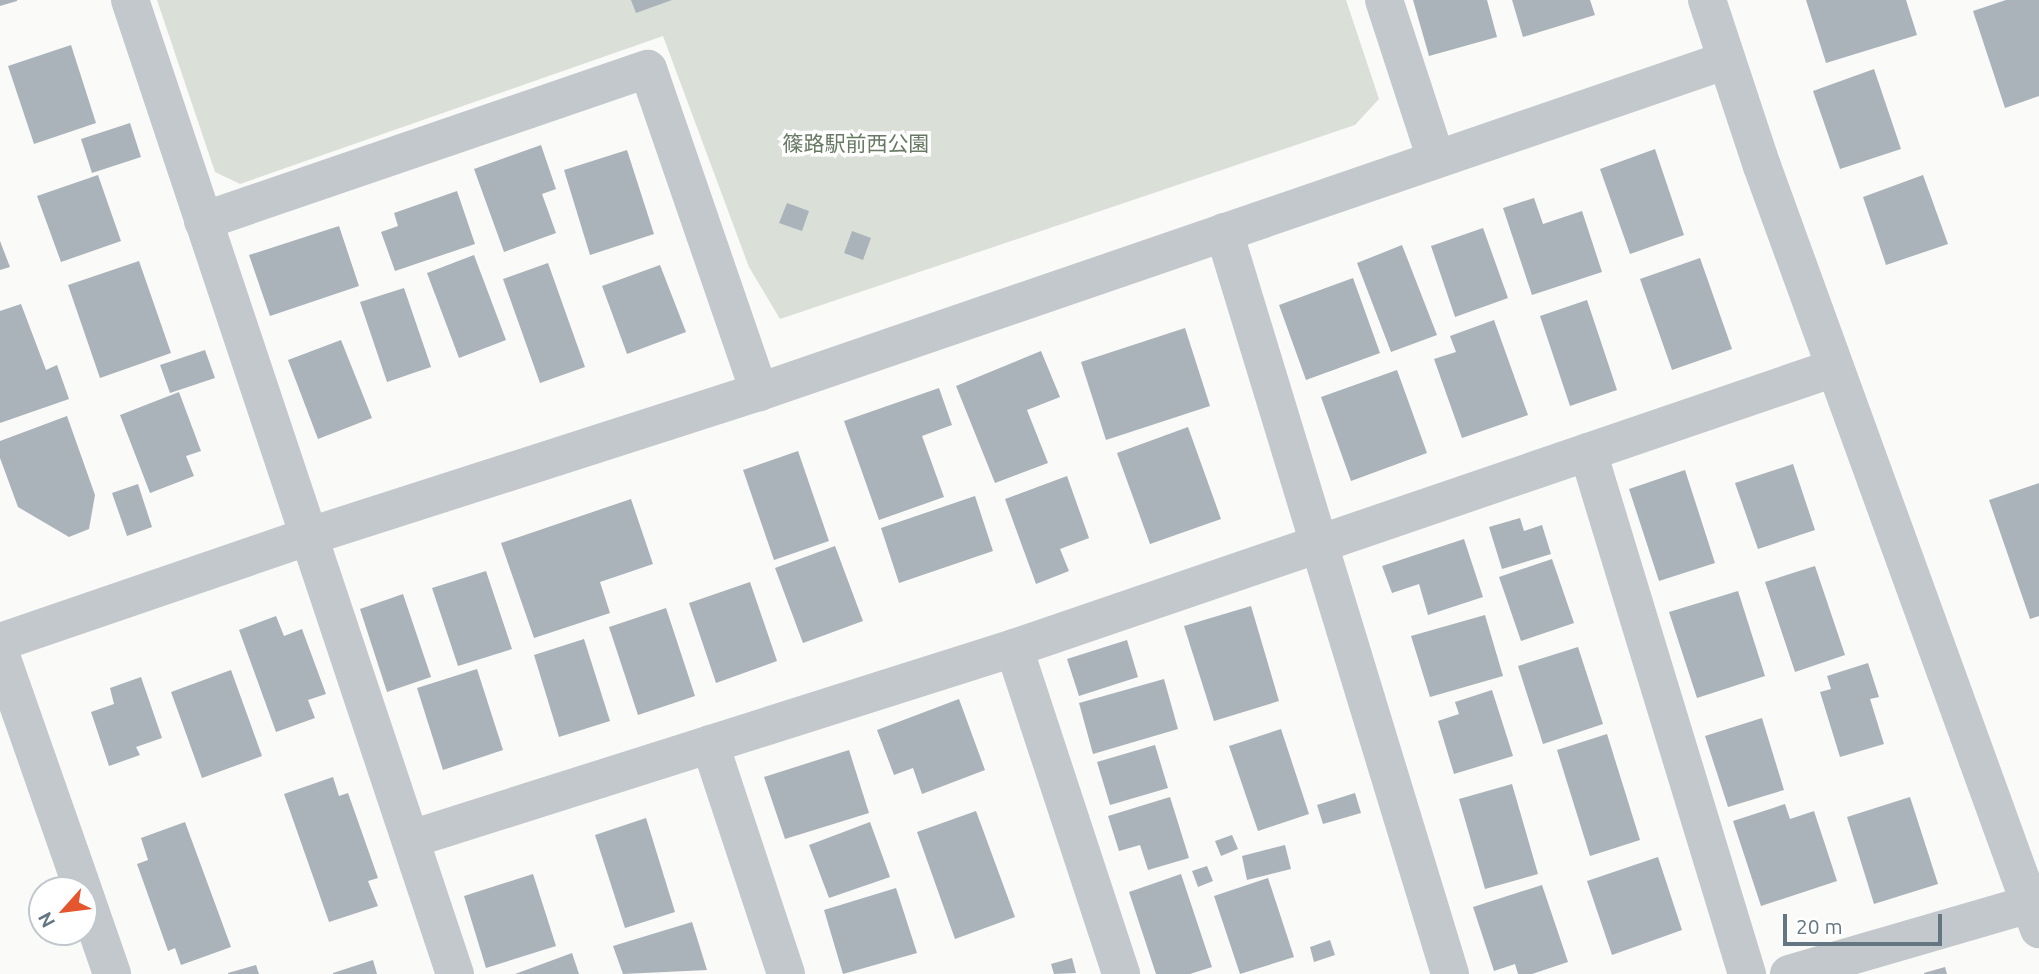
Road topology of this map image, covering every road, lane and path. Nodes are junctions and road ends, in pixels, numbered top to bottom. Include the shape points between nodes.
1 (130, 0) edge
2 (1384, 0) edge
3 (1707, 0) edge
4 (1727, 60) junction
5 (1436, 159) junction
6 (203, 221) junction
7 (1224, 232) junction
8 (1834, 368) junction
9 (759, 391) junction
10 (1588, 452) junction
11 (310, 536) junction
12 (1319, 541) junction
13 (0, 642) edge
14 (1014, 648) junction
15 (0, 653) edge
16 (710, 744) junction
17 (411, 839) junction
18 (77, 876) edge
19 (2034, 916) edge
20 (98, 934) edge
21 (112, 974) edge
22 (456, 974) edge
23 (786, 974) edge
24 (1121, 974) edge
25 (1450, 974) edge
26 (1747, 974) edge
27 (1789, 974) edge

1 - 6 street
2 - 5 street
3 - 4 street
4 - 5 street
4 - 8 street
5 - 7 street
6 - 9 street via 648,69
6 - 11 street
7 - 9 street
7 - 12 street
8 - 10 street
8 - 19 street
9 - 11 street
10 - 12 street
10 - 26 street
11 - 13 street
11 - 17 street
12 - 14 street
12 - 25 street
14 - 16 street
14 - 24 street
15 - 18 street
16 - 17 street
16 - 23 street
17 - 22 street
19 - 27 street
20 - 21 street

